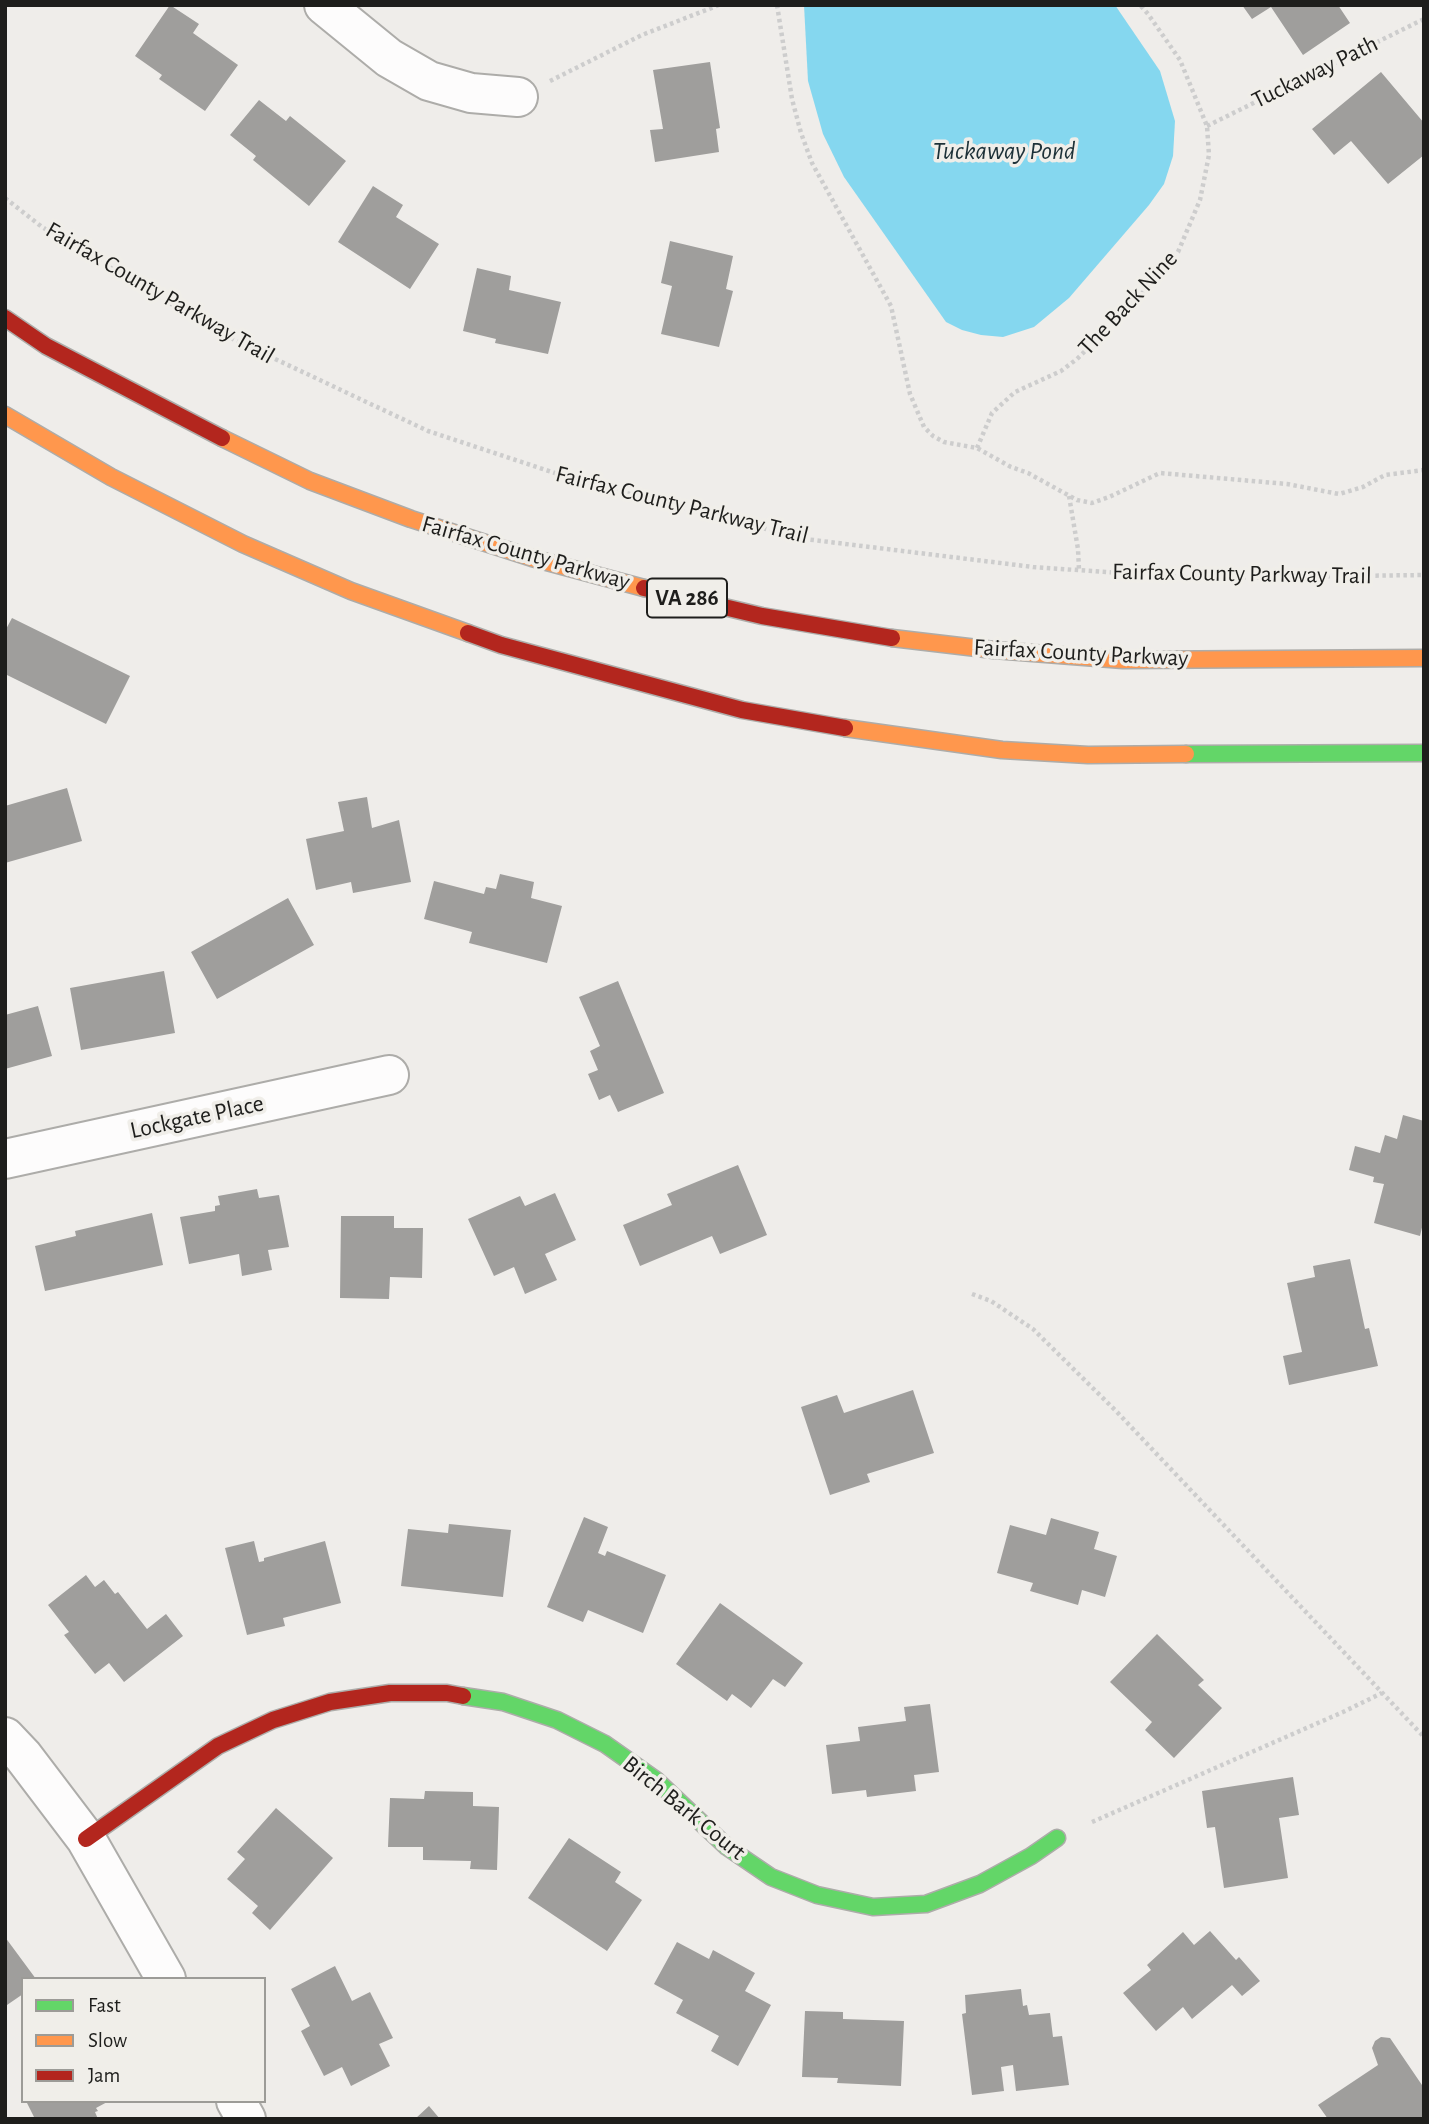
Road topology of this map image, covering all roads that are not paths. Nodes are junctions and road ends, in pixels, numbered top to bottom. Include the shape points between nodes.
1 (324, 5) edge
2 (518, 97) road end
3 (5, 318) edge
4 (5, 415) edge
5 (1424, 658) edge
6 (1424, 753) edge
7 (389, 1075) dead end
8 (5, 1159) edge
9 (5, 1737) edge
10 (1057, 1838) road end
11 (86, 1839) junction
12 (165, 1977) edge
13 (237, 2103) edge
14 (246, 2119) edge

1 - 2 street via 389,58 429,81 471,93
3 - 5 main road, Fairfax County Parkway / VA 286 via 58,353 310,481 532,558 661,592 762,616 994,650 1123,660
4 - 6 main road via 111,477 243,544 351,591 501,645 742,710 828,726 1088,755
7 - 8 street, Lockgate Place
9 - 11 street
10 - 11 main road, Birch Bark Court via 979,1884 926,1904 873,1907 817,1895 771,1877 727,1847 656,1780 605,1744 557,1720 503,1702 447,1693 390,1693 330,1702 273,1720 218,1746
11 - 12 street
13 - 14 street

